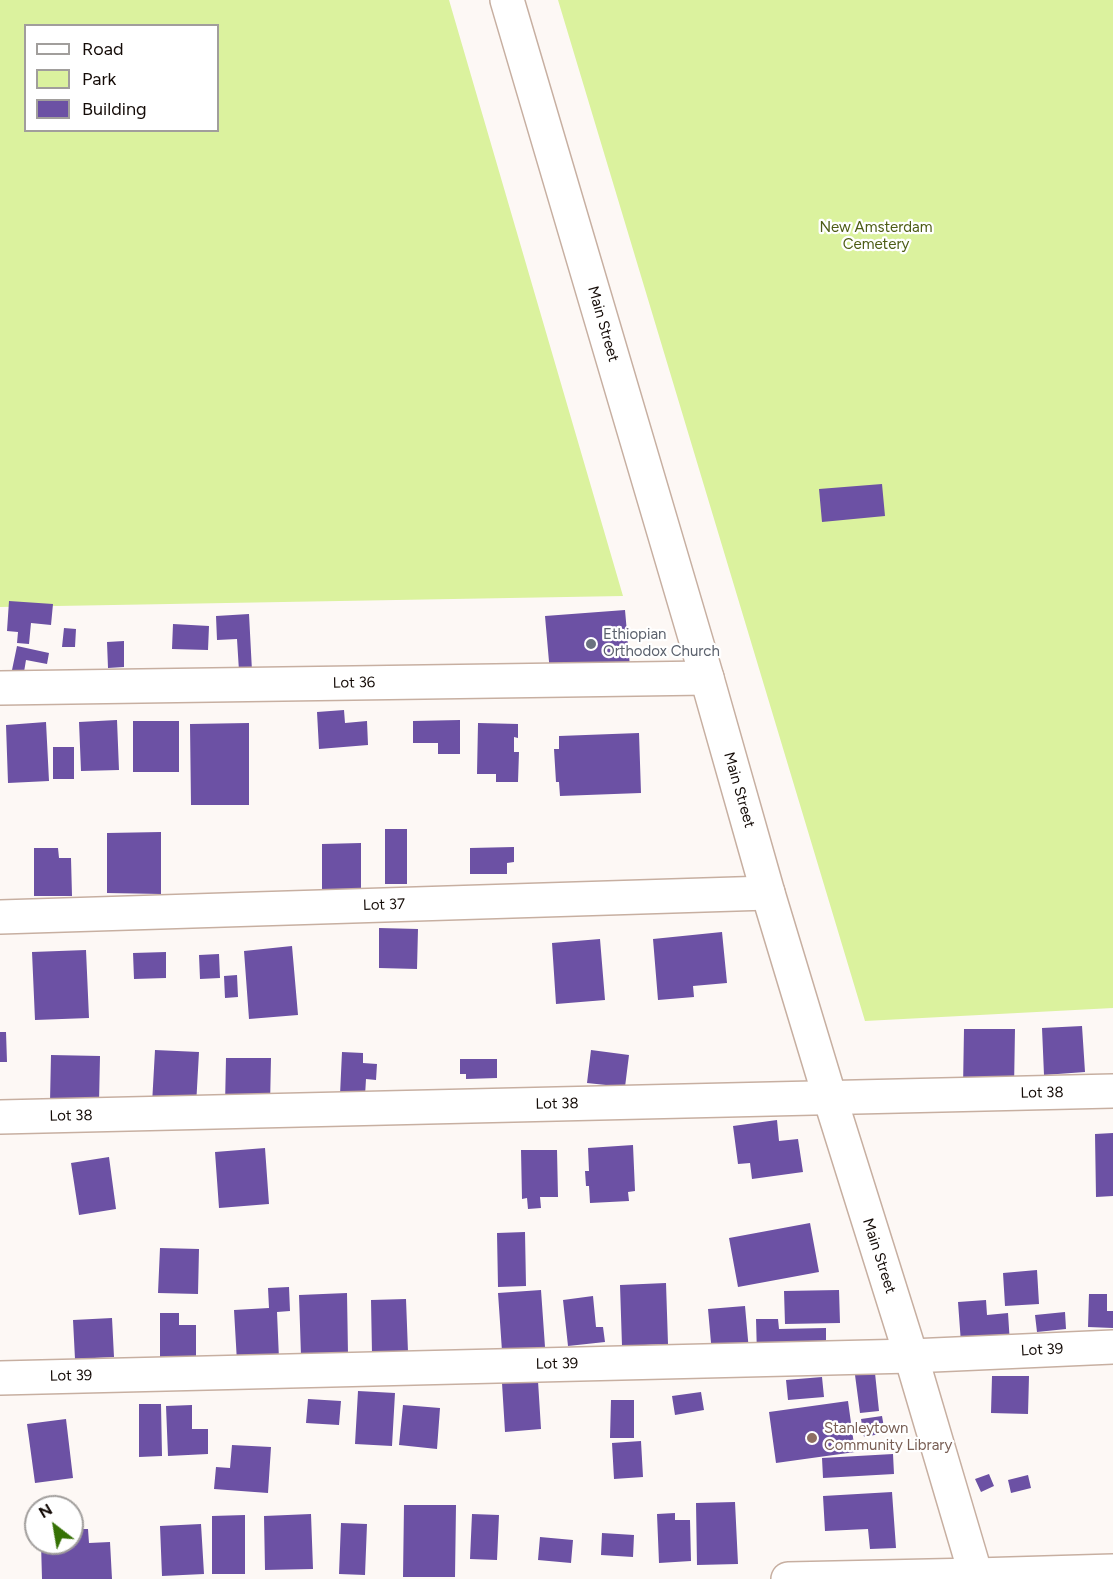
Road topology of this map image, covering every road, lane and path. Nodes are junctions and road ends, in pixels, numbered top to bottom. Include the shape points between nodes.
1 (507, 0) edge
2 (707, 678) junction
3 (0, 688) edge
4 (768, 893) junction
5 (0, 917) edge
6 (1113, 1091) edge
7 (830, 1098) junction
8 (0, 1117) edge
9 (1113, 1347) edge
10 (911, 1356) junction
11 (0, 1378) edge
12 (1113, 1571) edge
13 (976, 1577) edge
14 (788, 1579) edge

1 - 2 street, Main Street
2 - 3 street, Lot 36
2 - 4 street, Main Street
4 - 5 street, Lot 37
4 - 7 street, Main Street
6 - 7 street, Lot 38
7 - 8 street, Lot 38
7 - 10 street, Main Street
9 - 10 street, Lot 39
10 - 11 street, Lot 39
10 - 13 street, Main Street
12 - 13 street
13 - 14 street

